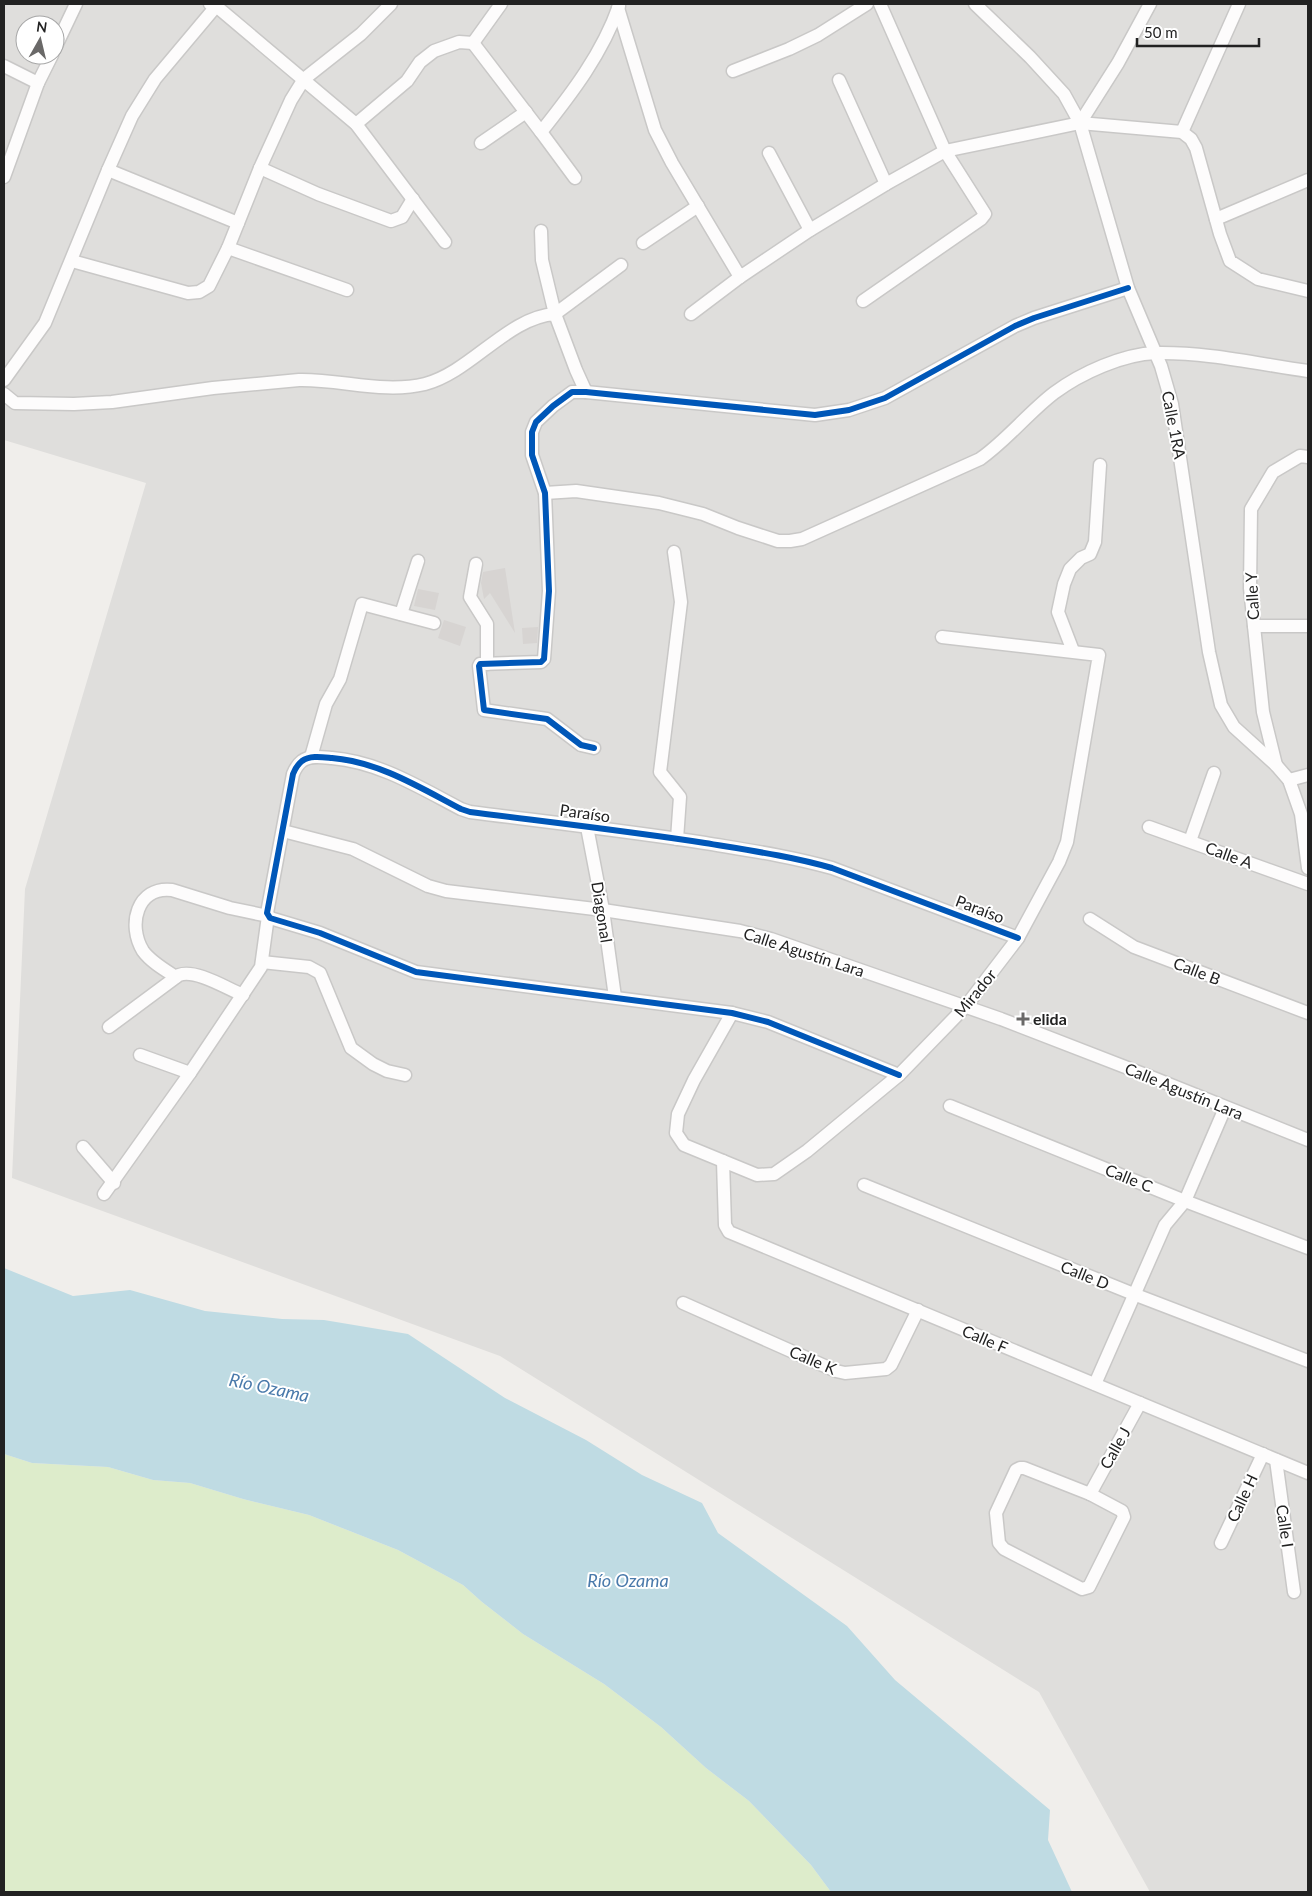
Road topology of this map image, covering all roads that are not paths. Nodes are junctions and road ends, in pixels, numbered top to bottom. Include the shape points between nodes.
1 (76, 4) edge
2 (391, 4) edge
3 (501, 4) edge
4 (867, 4) edge
5 (880, 4) edge
6 (975, 4) edge
7 (1150, 4) edge
8 (1239, 4) edge
9 (215, 5) edge
10 (619, 6) edge
11 (65, 27) edge
12 (473, 43) junction
13 (47, 65) edge
14 (4, 66) edge
15 (732, 71) dead end
16 (304, 80) junction
17 (839, 80) dead end
18 (38, 83) junction
19 (526, 112) junction
20 (1080, 123) junction
21 (356, 124) junction
22 (541, 132) junction
23 (1182, 132) junction
24 (481, 143) dead end
25 (945, 151) junction
26 (769, 153) dead end
27 (260, 168) junction
28 (108, 170) junction
29 (4, 177) edge
30 (575, 178) dead end
31 (1308, 180) edge
32 (886, 184) junction
33 (413, 199) junction
34 (698, 206) junction
35 (1216, 219) junction
36 (238, 224) junction
37 (540, 230) dead end
38 (810, 230) junction
39 (445, 242) dead end
40 (642, 243) dead end
41 (228, 248) junction
42 (72, 261) junction
43 (621, 265) dead end
44 (740, 277) junction
45 (1128, 288) junction
46 (347, 290) dead end
47 (1308, 291) edge
48 (863, 301) dead end
49 (554, 314) junction
50 (691, 314) dead end
51 (1155, 353) junction
52 (1308, 371) edge
53 (4, 380) edge
54 (586, 392) junction
55 (4, 394) edge
56 (1308, 457) edge
57 (1100, 464) dead end
58 (545, 493) junction
59 (674, 552) dead end
60 (418, 561) dead end
61 (476, 564) dead end
62 (401, 614) junction
63 (434, 623) dead end
64 (1254, 626) junction
65 (1308, 626) edge
66 (942, 637) dead end
67 (1074, 651) junction
68 (487, 664) junction
69 (594, 748) dead end
70 (311, 757) junction
71 (1276, 765) junction
72 (1214, 773) dead end
73 (1308, 774) edge
74 (1289, 780) junction
75 (588, 827) junction
76 (1150, 827) dead end
77 (284, 831) junction
78 (677, 839) junction
79 (1190, 841) junction
80 (1308, 868) edge
81 (1308, 884) edge
82 (603, 910) junction
83 (267, 914) junction
84 (1090, 919) dead end
85 (1018, 938) junction
86 (262, 962) junction
87 (176, 978) junction
88 (242, 995) junction
89 (614, 997) junction
90 (966, 1006) junction
91 (732, 1013) junction
92 (1308, 1013) edge
93 (109, 1027) dead end
94 (140, 1055) dead end
95 (190, 1073) junction
96 (405, 1075) dead end
97 (899, 1075) junction
98 (950, 1106) dead end
99 (1225, 1108) junction
100 (1308, 1140) edge
101 (83, 1147) dead end
102 (723, 1161) junction
103 (114, 1183) junction
104 (864, 1185) dead end
105 (104, 1194) dead end
106 (1186, 1201) junction
107 (1308, 1248) edge
108 (1136, 1295) junction
109 (683, 1303) dead end
110 (918, 1310) junction
111 (1308, 1361) edge
112 (1096, 1384) junction
113 (1140, 1403) junction
114 (1262, 1454) junction
115 (1276, 1460) junction
116 (1308, 1473) edge
117 (1090, 1494) junction
118 (1221, 1543) dead end
119 (1294, 1592) dead end

1 - 11 street
2 - 16 street via 361,34
3 - 12 street
4 - 15 street via 818,35
5 - 25 street
6 - 20 street, Calle 1RA via 1064,94
7 - 20 street
8 - 23 street
9 - 16 street
9 - 28 street via 155,79 132,116
10 - 22 street via 582,80
10 - 34 street via 655,130
12 - 19 street
12 - 21 street via 458,42 434,51 420,62 406,81
13 - 18 street
14 - 18 street
16 - 21 street
16 - 27 street via 291,100
17 - 32 street
18 - 29 street
19 - 22 street
19 - 24 street
20 - 23 street
20 - 25 street
20 - 45 street, Calle 1RA
21 - 33 street
22 - 30 street
23 - 35 street via 1196,148
25 - 32 street
25 - 48 street via 985,214
26 - 38 street
27 - 33 street via 390,221 402,217
27 - 36 street
28 - 36 street
28 - 42 street
31 - 35 street
32 - 38 street
33 - 39 street
34 - 40 street
34 - 44 street
35 - 47 street via 1227,256 1235,265 1266,282
36 - 41 street
37 - 49 street via 542,260
38 - 44 street
41 - 42 street via 210,286 188,293
41 - 46 street
42 - 53 street via 45,323
43 - 49 street
44 - 50 street
45 - 51 street, Calle 1RA
45 - 54 street via 1015,326 885,398 833,414
49 - 54 street
49 - 55 street via 541,315 518,327 455,371 425,384 391,387 299,380 74,404 15,403
51 - 52 street via 1205,356
51 - 58 street via 1133,356 1089,372 1056,392 980,459 802,539 778,541 703,514 659,503 576,491
51 - 71 street, Calle 1RA via 1172,404 1209,652 1221,704 1234,727
54 - 58 street via 572,392 544,413 534,427 532,455
56 - 64 street, Calle Y via 1300,456 1273,472 1250,509 1250,588
57 - 67 street via 1095,542 1090,554 1070,569 1058,612
58 - 68 street via 549,591 544,659 541,662
59 - 78 street via 681,602 660,768 661,775 680,797
60 - 62 street
61 - 68 street via 470,597 487,624
62 - 63 street
62 - 70 street via 361,605 340,678 326,704
64 - 65 street
64 - 71 street, Calle Y via 1263,712
66 - 67 street
67 - 85 street, Mirador via 1099,656 1067,842
68 - 69 street via 479,666 485,711 547,719 581,745
70 - 75 street, Paraíso via 355,762 388,772 470,812
70 - 77 street via 302,761 293,774
71 - 74 street, Calle 1RA
72 - 79 street
73 - 74 street
74 - 80 street, Calle 1RA via 1301,814
75 - 78 street, Paraíso
75 - 82 street, Diagonal
76 - 79 street, Calle A
77 - 82 street, Calle Agustín Lara via 353,849 436,889
77 - 83 street
78 - 85 street, Paraíso via 832,868
79 - 81 street, Calle A
82 - 89 street, Diagonal
82 - 90 street, Calle Agustín Lara via 754,934
83 - 86 street
83 - 87 street via 230,908 172,890 164,889 148,896 136,915 135,932 151,960
83 - 89 street via 270,918 355,946 416,972
84 - 92 street, Calle B via 1134,947
85 - 90 street, Mirador
86 - 88 street
86 - 96 street via 309,967 320,973 351,1048 373,1064
87 - 88 street via 192,974
87 - 93 street
88 - 95 street
89 - 91 street
90 - 97 street, Mirador
90 - 99 street, Calle Agustín Lara via 1151,1076
91 - 97 street via 768,1022
91 - 102 street, Mirador via 694,1080 675,1127 684,1145
94 - 95 street
95 - 103 street
97 - 102 street, Mirador via 774,1174 757,1175
98 - 106 street, Calle C
99 - 100 street, Calle Agustín Lara
99 - 106 street
101 - 103 street
102 - 110 street, Calle F via 725,1225 729,1232
103 - 105 street
104 - 108 street, Calle D
106 - 107 street, Calle C
106 - 108 street via 1165,1225
108 - 111 street, Calle D
108 - 112 street
109 - 110 street, Calle K via 845,1373 886,1369 891,1365
110 - 112 street, Calle F
112 - 113 street, Calle F
113 - 114 street, Calle F
113 - 117 street, Calle J
114 - 115 street, Calle F
114 - 118 street, Calle H
115 - 116 street, Calle F
115 - 119 street, Calle I
117 - 117 street via 1122,1510 1124,1517 1089,1588 1082,1589 1004,1549 999,1543 996,1509 1016,1470 1024,1468

